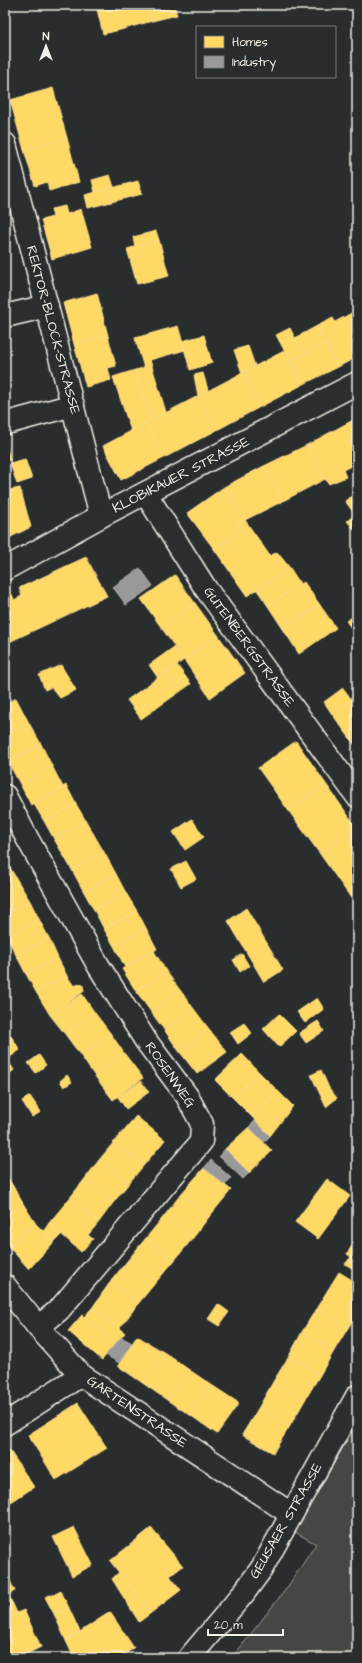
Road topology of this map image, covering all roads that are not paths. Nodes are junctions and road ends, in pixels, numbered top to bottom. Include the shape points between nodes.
1 (5, 144) edge
2 (47, 306) junction
3 (5, 316) edge
4 (357, 383) edge
5 (73, 405) junction
6 (5, 422) edge
7 (146, 494) junction
8 (102, 516) junction
9 (5, 569) edge
10 (5, 796) edge
11 (357, 796) edge
12 (5, 1286) edge
13 (38, 1327) junction
14 (81, 1375) junction
15 (357, 1396) edge
16 (5, 1424) edge
17 (291, 1514) junction
18 (189, 1658) edge

1 - 2 street, REKTOR-BLOCK-STRASSE
2 - 3 street
2 - 5 street, REKTOR-BLOCK-STRASSE
4 - 7 street, KLOBIKAUER STRASSE
5 - 6 street
5 - 8 street, REKTOR-BLOCK-STRASSE
7 - 8 street, KLOBIKAUER STRASSE
7 - 11 street, GUTENBERGSTRASSE via 206,589
8 - 9 street, KLOBIKAUER STRASSE
10 - 13 street, ROSENWEG via 98,965 146,1041 187,1096 202,1124 201,1142 59,1310
12 - 13 street, GARTENSTRASSE
13 - 14 street, GARTENSTRASSE
14 - 16 street
14 - 17 street, GARTENSTRASSE
15 - 17 street, GEUSAER STRASSE
17 - 18 street, GEUSAER STRASSE via 262,1568

